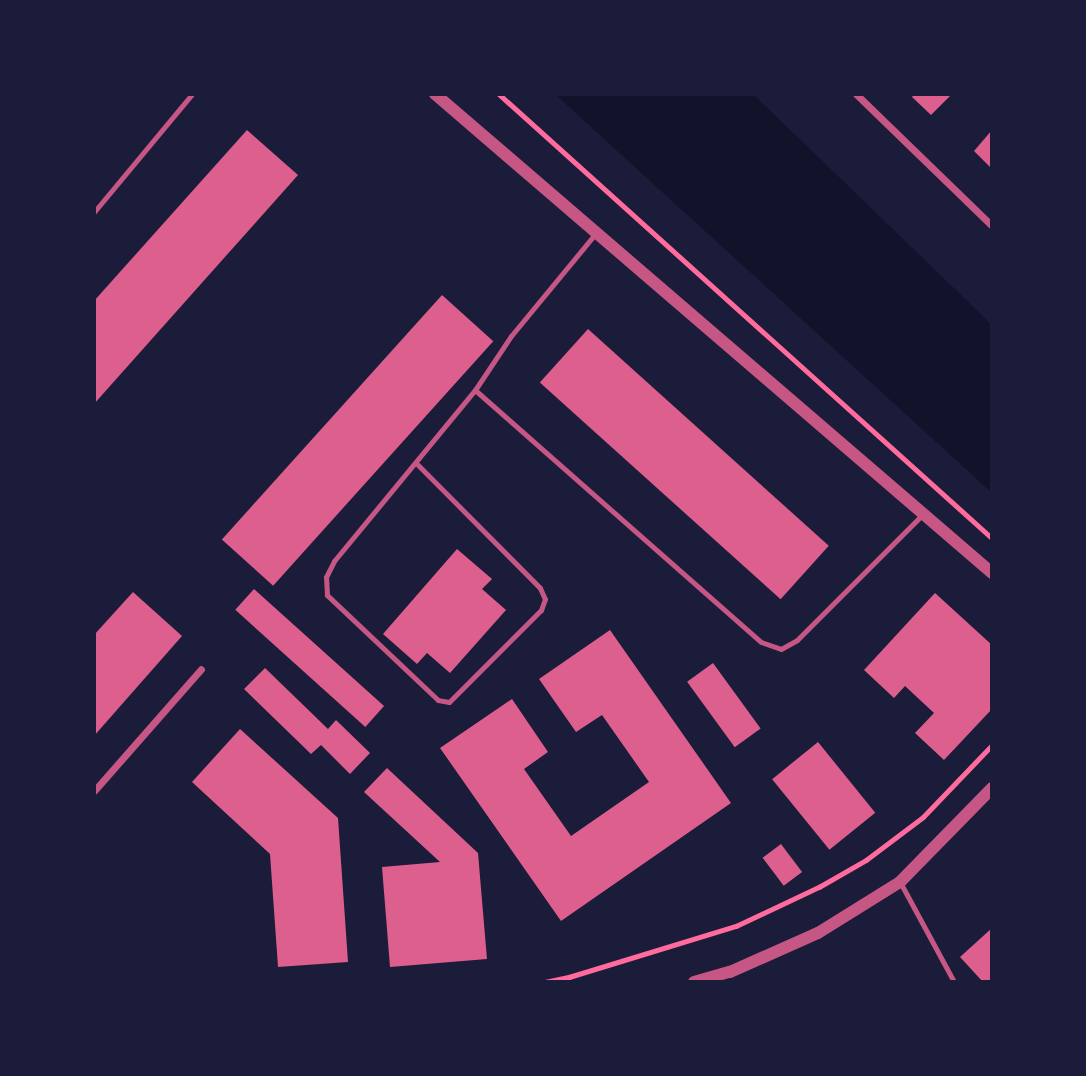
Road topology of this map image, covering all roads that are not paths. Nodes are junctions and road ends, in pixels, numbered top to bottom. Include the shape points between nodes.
1 (192, 94) edge
2 (435, 94) edge
3 (856, 94) edge
4 (94, 212) edge
5 (992, 226) edge
6 (595, 234) junction
7 (475, 390) junction
8 (416, 463) junction
9 (923, 514) junction
10 (992, 573) edge
11 (201, 669) dead end
12 (992, 788) edge
13 (94, 791) edge
14 (900, 882) junction
15 (694, 982) edge
16 (954, 982) edge

1 - 4 lane
2 - 6 street
3 - 5 street
6 - 7 lane via 511,336
6 - 9 street
7 - 8 lane
7 - 9 lane via 761,642 781,649 797,640
8 - 8 lane via 545,598 541,610 449,702 438,700 327,595 326,577 334,561
9 - 10 street
11 - 13 street
12 - 14 street
14 - 15 street via 818,933 730,972
14 - 16 lane

